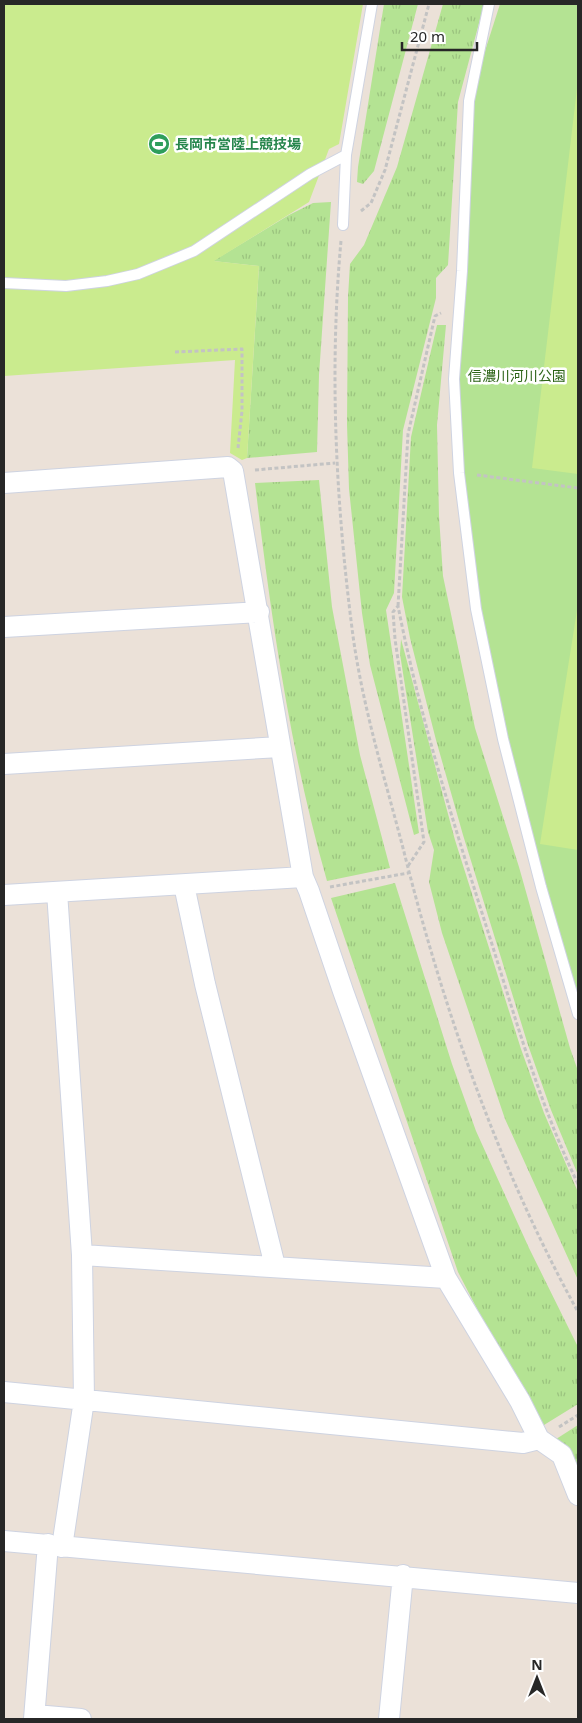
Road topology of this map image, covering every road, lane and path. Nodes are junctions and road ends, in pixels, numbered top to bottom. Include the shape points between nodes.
1 (372, 4) edge
2 (429, 4) edge
3 (488, 4) edge
4 (346, 155) junction
5 (342, 226) junction
6 (4, 284) edge
7 (458, 303) junction
8 (175, 352) dead end
9 (335, 463) junction
10 (243, 470) junction
11 (459, 473) junction
12 (4, 483) edge
13 (578, 488) edge
14 (398, 606) junction
15 (259, 612) junction
16 (4, 627) edge
17 (280, 746) junction
18 (4, 764) edge
19 (408, 867) junction
20 (408, 873) junction
21 (306, 884) junction
22 (184, 885) junction
23 (57, 892) junction
24 (4, 895) edge
25 (578, 1014) edge
26 (578, 1184) edge
27 (82, 1255) junction
28 (275, 1266) junction
29 (446, 1278) junction
30 (578, 1312) edge
31 (4, 1392) edge
32 (84, 1400) junction
33 (539, 1439) junction
34 (578, 1495) edge
35 (4, 1541) edge
36 (55, 1545) junction
37 (402, 1576) junction
38 (578, 1592) edge
39 (34, 1717) edge
40 (81, 1719) edge
41 (389, 1719) edge

1 - 4 lane
2 - 5 path via 384,170 371,203
3 - 7 lane via 469,101
4 - 5 lane
4 - 6 lane via 310,174 194,251 138,274 66,286
5 - 9 path
7 - 11 lane via 454,378
7 - 14 path via 435,316 408,434
8 - 10 path via 242,349
9 - 10 path
9 - 19 path via 353,638 368,712
10 - 12 street via 228,467
10 - 15 street
11 - 13 path
11 - 25 lane via 476,609 503,740
14 - 19 path via 393,612 394,639 424,842
14 - 26 path via 436,762 472,879 526,1050
15 - 16 street
15 - 17 street
17 - 18 street
17 - 21 street
19 - 20 path
20 - 21 path
20 - 30 path via 472,1077 502,1153
21 - 22 street
21 - 29 street
22 - 23 street
22 - 28 street via 205,984
23 - 24 street
23 - 27 street
27 - 28 street
27 - 32 street
28 - 29 street
29 - 33 street
31 - 32 street
32 - 33 street via 522,1443
32 - 36 street
33 - 34 street via 562,1456
35 - 36 street
36 - 37 street
36 - 39 street
37 - 38 street
37 - 41 street
39 - 40 street

